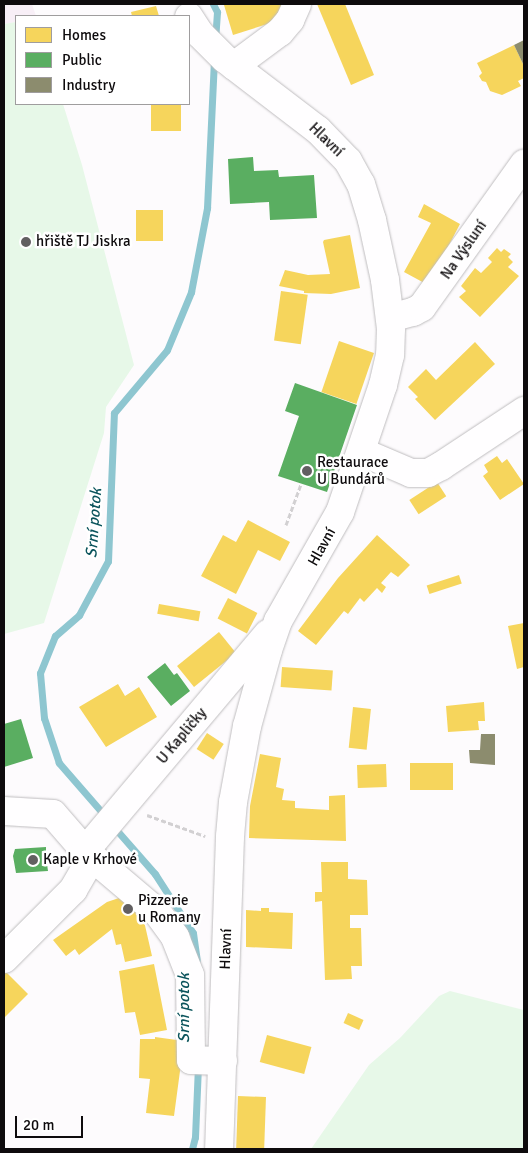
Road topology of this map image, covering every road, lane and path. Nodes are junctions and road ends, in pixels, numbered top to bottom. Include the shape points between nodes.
1 (297, 4) edge
2 (192, 22) edge
3 (229, 62) junction
4 (524, 164) edge
5 (390, 318) junction
6 (524, 411) edge
7 (362, 452) junction
8 (301, 484) dead end
9 (286, 525) dead end
10 (278, 622) junction
11 (4, 812) edge
12 (130, 813) junction
13 (206, 837) dead end
14 (92, 843) junction
15 (5, 955) edge
16 (208, 1061) junction
17 (219, 1149) edge

1 - 3 street via 280,32
2 - 3 street, Hlavní
3 - 5 street, Hlavní via 323,134 348,161 372,220
4 - 5 street, Na Výsluní via 427,301 413,312
5 - 7 street, Hlavní via 387,367
6 - 7 street via 428,473 411,473
7 - 10 street, Hlavní via 329,536
8 - 9 path
10 - 12 street, U Kapličky
10 - 16 street, Hlavní via 247,726 233,802
11 - 14 street via 53,814
12 - 13 path
12 - 14 street, U Kapličky
14 - 15 street via 85,869 73,890
14 - 16 street via 157,912 175,937 190,975
16 - 17 street, Hlavní

